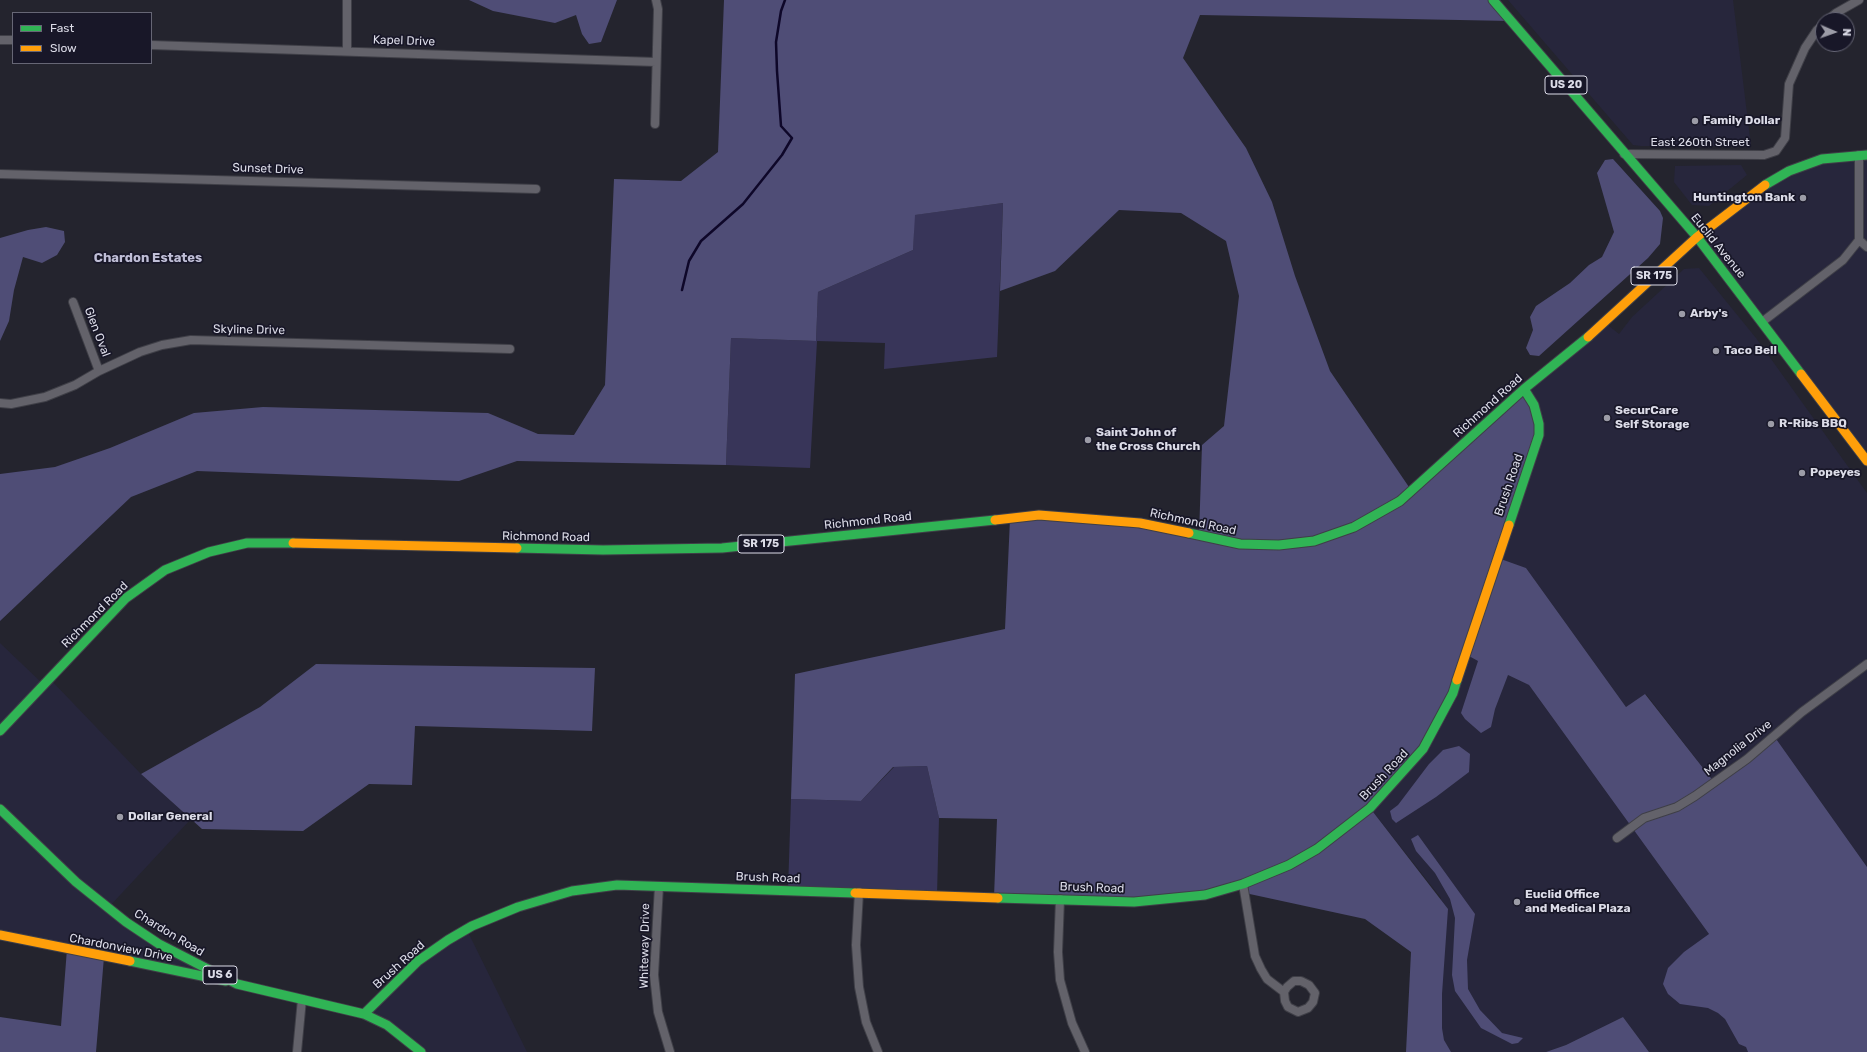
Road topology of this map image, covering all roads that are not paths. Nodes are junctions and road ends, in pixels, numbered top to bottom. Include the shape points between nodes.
1 (347, 0) edge
2 (656, 0) edge
3 (1493, 0) edge
4 (1859, 0) edge
5 (1838, 12) edge
6 (1815, 33) edge
7 (0, 40) edge
8 (12, 40) edge
9 (152, 45) edge
10 (347, 51) junction
11 (656, 62) junction
12 (655, 124) dead end
13 (1624, 154) junction
14 (1863, 155) edge
15 (0, 174) edge
16 (536, 189) dead end
17 (1697, 236) junction
18 (1859, 240) junction
19 (1867, 247) edge
20 (73, 302) dead end
21 (1762, 322) junction
22 (510, 349) dead end
23 (100, 371) junction
24 (1524, 389) junction
25 (0, 404) edge
26 (1867, 461) edge
27 (1867, 664) edge
28 (0, 731) edge
29 (0, 809) edge
30 (1617, 838) dead end
31 (1243, 884) junction
32 (659, 886) junction
33 (859, 892) junction
34 (1060, 899) junction
35 (0, 935) edge
36 (238, 984) junction
37 (1284, 992) dead end
38 (302, 999) junction
39 (364, 1014) junction
40 (298, 1052) edge
41 (421, 1052) edge
42 (670, 1052) edge
43 (878, 1052) edge
44 (1085, 1052) edge

1 - 10 street
2 - 11 street
3 - 13 main road, Euclid Avenue / US 20
4 - 5 street
6 - 13 street, East 260th Street via 1805,48 1789,84 1785,138 1776,151 1764,155
7 - 8 street
9 - 10 street, Kapel Drive
10 - 11 street, Kapel Drive
11 - 12 street
13 - 17 main road, Euclid Avenue / US 20
14 - 17 main road, SR 175 via 1822,159 1789,171 1756,190
14 - 18 street
15 - 16 street, Sunset Drive
17 - 21 main road, Euclid Avenue / US 20
17 - 24 main road, Richmond Road / SR 175 via 1577,347
18 - 19 street
18 - 21 street via 1843,260
20 - 23 street, Glen Oval
21 - 26 main road, Euclid Avenue / US 20
22 - 23 street, Skyline Drive via 191,340 140,352
23 - 25 street, Skyline Drive via 45,397
24 - 28 main road, Richmond Road / SR 175 via 1400,501 1354,527 1314,541 1279,545 1240,544 1140,524 1039,515 722,548 603,550 247,543 209,552 165,570 126,598
24 - 31 main road, Brush Road via 1534,405 1539,435 1453,693 1423,749 1370,808 1342,831 1289,865
27 - 30 street, Magnolia Drive via 1695,796 1677,807 1644,818
29 - 36 main road, Chardon Road / US 6 via 76,882 126,922 184,958
31 - 34 main road, Brush Road via 1205,895 1168,900 1134,902
31 - 37 street via 1255,956 1267,979
32 - 33 main road, Brush Road
32 - 39 main road, Brush Road via 617,885 572,891 518,907 472,926 418,961
32 - 42 street, Whiteway Drive via 654,975 658,1012
33 - 34 main road, Brush Road
33 - 43 street via 856,945 859,987 866,1022
34 - 44 street via 1060,980 1072,1023
35 - 36 main road, Chardonview Drive
36 - 38 main road, Chardon Road / US 6
38 - 39 main road, Chardon Road / US 6
38 - 40 street
39 - 41 main road, Chardon Road / US 6 via 387,1025

